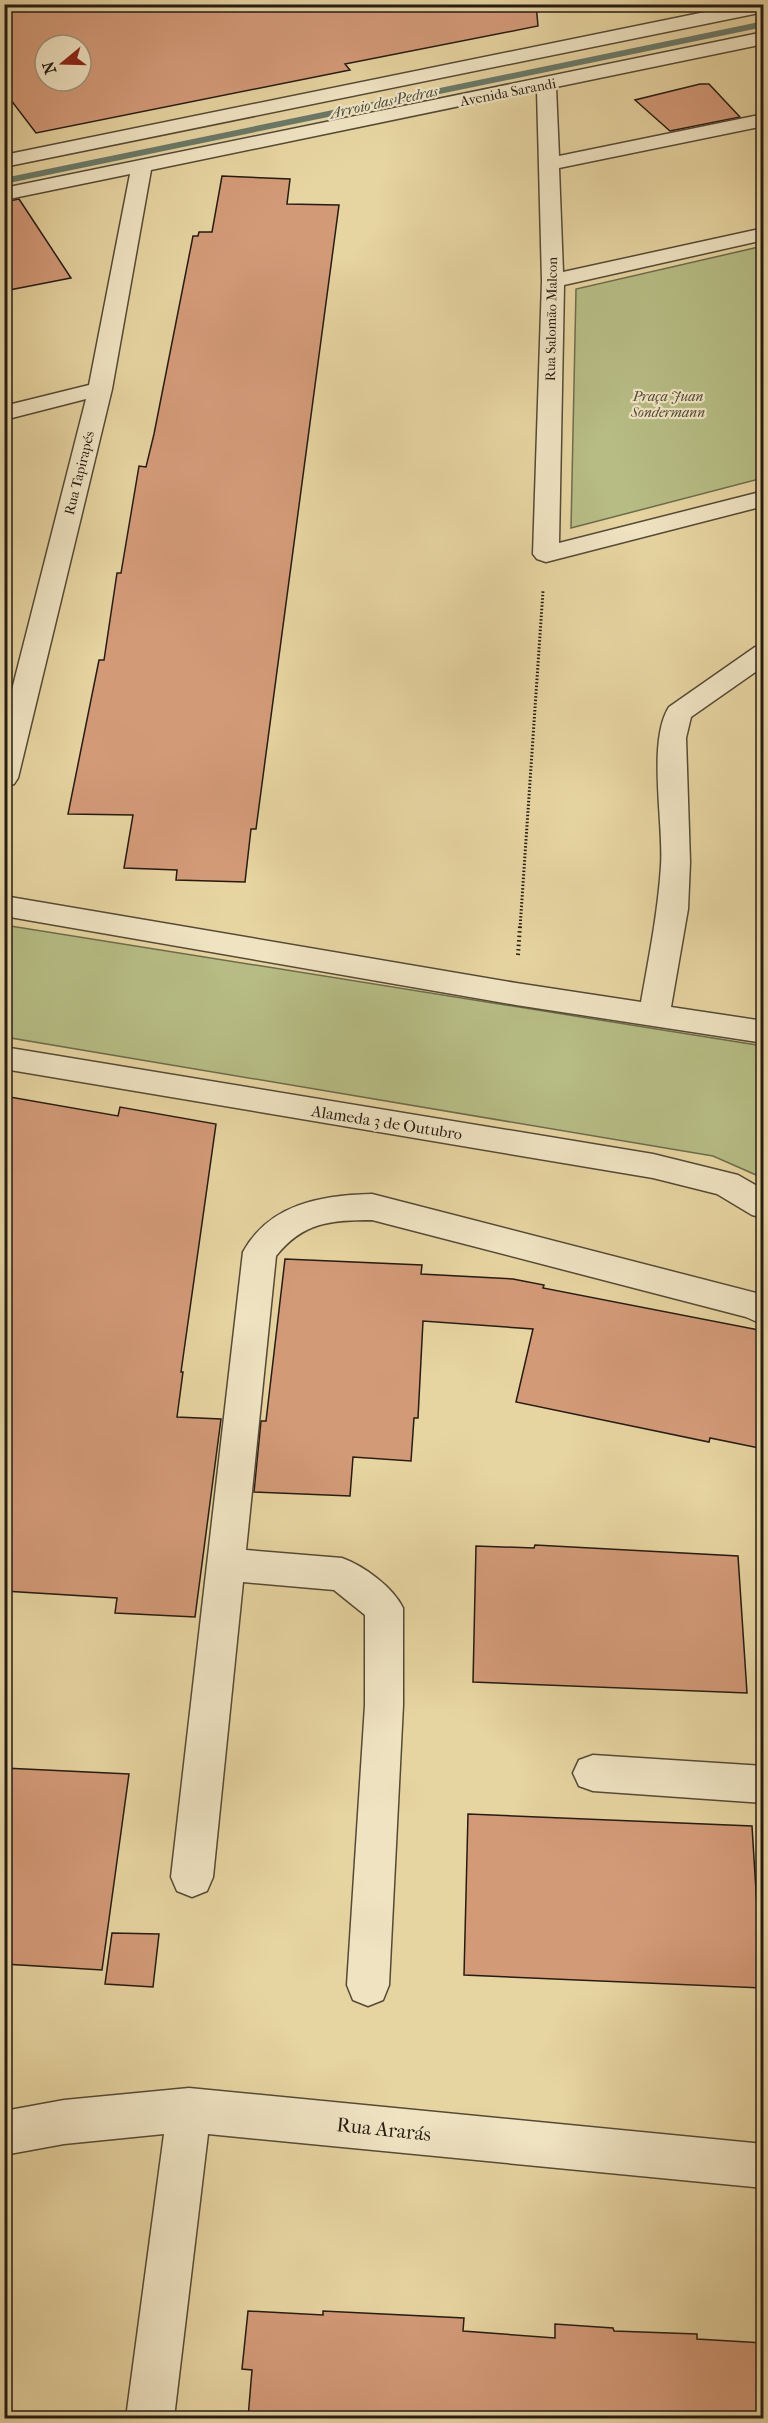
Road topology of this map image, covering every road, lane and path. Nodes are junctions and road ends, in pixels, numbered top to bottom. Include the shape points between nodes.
1 (764, 6) edge
2 (764, 38) edge
3 (546, 84) junction
4 (764, 120) edge
5 (4, 161) edge
6 (549, 164) junction
7 (142, 166) junction
8 (4, 194) edge
9 (764, 234) edge
10 (553, 281) junction
11 (100, 389) junction
12 (4, 413) edge
13 (764, 498) edge
14 (546, 554) junction
15 (764, 653) edge
16 (4, 778) edge
17 (4, 906) edge
18 (516, 994) junction
19 (654, 1016) junction
20 (764, 1032) edge
21 (4, 1058) edge
22 (764, 1206) edge
23 (764, 1312) edge
24 (226, 1565) junction
25 (593, 1773) dead end
26 (764, 1785) edge
27 (192, 1877) dead end
28 (368, 1985) dead end
29 (189, 2110) junction
30 (4, 2133) edge
31 (764, 2166) edge
32 (150, 2418) edge

1 - 5 street, Avenida Sarandi
2 - 3 street, Avenida Sarandi
3 - 6 street, Rua Salomão Malcon
3 - 7 street, Avenida Sarandi
4 - 6 street
6 - 10 street, Rua Salomão Malcon
7 - 8 street, Avenida Sarandi
7 - 11 street, Rua Tapirapés
9 - 10 street
10 - 14 street, Rua Salomão Malcon
11 - 12 street
11 - 16 street, Rua Tapirapés
13 - 14 street
14 - 18 path
15 - 19 street via 679,713 672,738 676,862 673,909
17 - 18 street
18 - 19 street
19 - 20 street
21 - 22 street, Alameda 3 de Outubro via 652,1166 726,1184
23 - 24 street via 756,1306 372,1207 342,1207 308,1214 281,1228 260,1252
24 - 27 street
24 - 28 street via 342,1574 384,1608 384,1705
25 - 26 street
29 - 30 street, Rua Ararás via 63,2122
29 - 31 street, Rua Ararás
29 - 32 street

